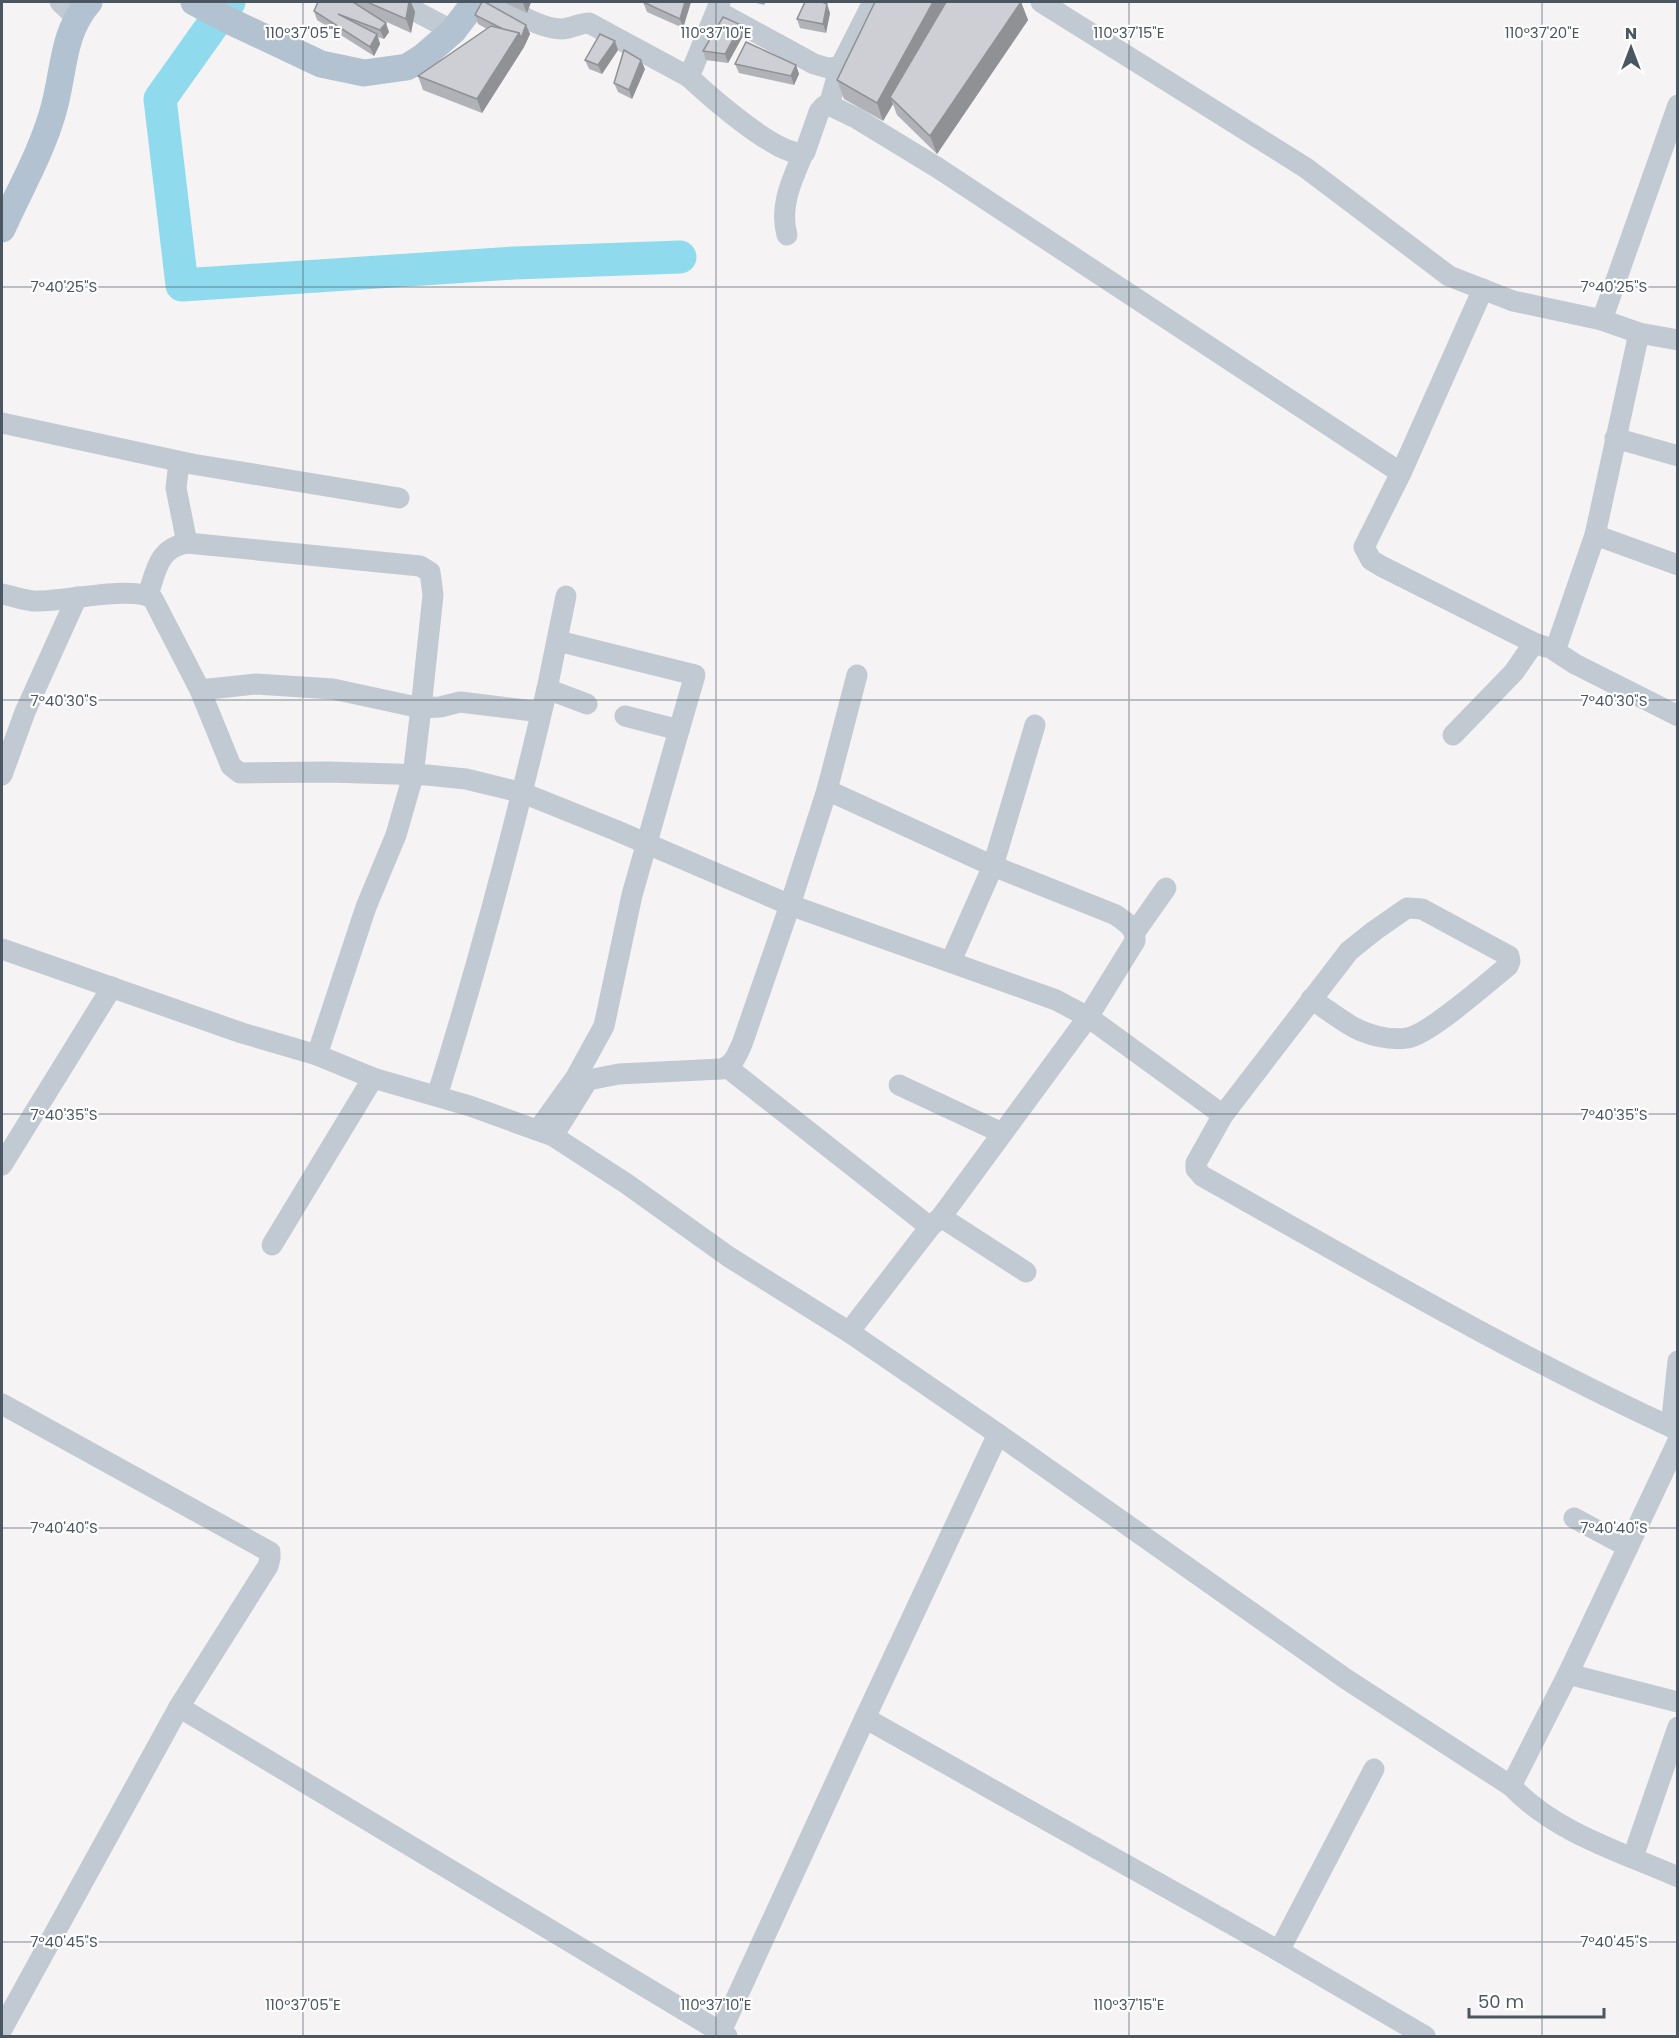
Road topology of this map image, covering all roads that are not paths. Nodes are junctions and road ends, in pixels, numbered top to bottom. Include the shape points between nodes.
1 (194, 2) edge
2 (398, 2) edge
3 (475, 2) edge
4 (496, 2) edge
5 (873, 2) edge
6 (1041, 2) edge
7 (718, 6) edge
8 (75, 7) edge
9 (453, 31) junction
10 (840, 67) junction
11 (689, 77) junction
12 (829, 105) junction
13 (1677, 105) edge
14 (802, 154) junction
15 (5, 214) edge
16 (787, 235) dead end
17 (1483, 289) junction
18 (1602, 320) junction
19 (1639, 333) junction
20 (1677, 340) edge
21 (2, 423) edge
22 (1615, 438) junction
23 (1677, 456) edge
24 (178, 462) junction
25 (1401, 473) junction
26 (399, 498) dead end
27 (1595, 535) junction
28 (187, 543) junction
29 (1677, 565) edge
30 (2, 594) edge
31 (148, 595) junction
32 (567, 596) dead end
33 (77, 597) junction
34 (558, 641) junction
35 (1534, 643) junction
36 (1555, 651) junction
37 (857, 675) dead end
38 (548, 689) junction
39 (200, 690) junction
40 (587, 704) dead end
41 (421, 708) junction
42 (1676, 709) edge
43 (541, 712) junction
44 (625, 716) dead end
45 (1035, 726) dead end
46 (679, 730) junction
47 (1453, 735) dead end
48 (2, 775) edge
49 (413, 776) junction
50 (827, 790) junction
51 (523, 794) junction
52 (645, 843) junction
53 (993, 866) junction
54 (1166, 888) dead end
55 (790, 905) junction
56 (1135, 932) junction
57 (2, 949) edge
58 (951, 962) junction
59 (112, 987) junction
60 (1311, 999) junction
61 (1089, 1017) junction
62 (317, 1055) junction
63 (728, 1068) junction
64 (373, 1078) junction
65 (899, 1085) dead end
66 (437, 1096) junction
67 (1223, 1115) junction
68 (1002, 1132) junction
69 (545, 1133) junction
70 (2, 1165) edge
71 (935, 1222) junction
72 (273, 1245) dead end
73 (1026, 1272) dead end
74 (849, 1332) junction
75 (1677, 1361) edge
76 (2, 1404) edge
77 (1675, 1432) edge
78 (998, 1434) junction
79 (1574, 1518) dead end
80 (1628, 1547) junction
81 (1568, 1674) junction
82 (1677, 1702) edge
83 (179, 1707) junction
84 (865, 1718) junction
85 (1677, 1727) edge
86 (1374, 1769) dead end
87 (1511, 1786) junction
88 (1633, 1857) junction
89 (1677, 1877) edge
90 (1279, 1951) junction
91 (2, 2029) edge
92 (722, 2035) edge
93 (1425, 2037) edge

1 - 9 main road via 321,64 364,73 407,67
2 - 9 street
3 - 9 main road
4 - 11 street via 550,27 589,23
5 - 10 street
6 - 17 street via 1306,168 1449,276
7 - 10 street via 814,64
7 - 11 street
8 - 15 main road via 53,113 37,157
10 - 12 street
11 - 14 street via 722,107 778,146
12 - 14 street via 819,112
12 - 25 street via 938,168
13 - 18 street
14 - 16 street via 786,195
17 - 18 street via 1513,302
17 - 25 street
18 - 19 street
19 - 20 street
19 - 22 street
21 - 24 street
22 - 23 street
22 - 27 street
24 - 26 street
24 - 28 street via 176,488
25 - 35 street via 1366,540 1366,553 1371,560
27 - 29 street
27 - 36 street
28 - 31 street via 171,548 161,557
28 - 41 street via 401,563 430,572 433,595
30 - 33 street via 33,601
31 - 33 street
31 - 39 street
32 - 34 street
33 - 48 street via 25,712
34 - 38 street
34 - 46 street via 695,675
35 - 36 street
35 - 47 street via 1514,672
36 - 42 street via 1575,664
37 - 50 street
38 - 40 street
38 - 43 street
39 - 41 street via 256,684 333,689
39 - 49 street via 231,766 240,773
41 - 43 street via 460,702
41 - 49 street
43 - 51 street
44 - 46 street
45 - 53 street
46 - 52 street
49 - 51 street via 466,779
49 - 62 street via 396,836 366,907
50 - 53 street
50 - 55 street
51 - 52 street
51 - 66 street
52 - 55 street
52 - 69 street via 604,1026
53 - 56 street via 1116,915
53 - 58 street
54 - 56 street
55 - 58 street
55 - 63 street via 742,1044
56 - 61 street via 1135,941
57 - 59 street
58 - 61 street via 1056,1000
59 - 62 street
59 - 70 street
60 - 60 street via 1349,951 1407,908 1422,909 1509,956 1508,966 1438,1021 1406,1038 1379,1037 1354,1028
60 - 67 street
61 - 67 street
61 - 68 street
62 - 64 street
63 - 69 street via 618,1074 588,1080
63 - 71 street
64 - 66 street
64 - 72 street
65 - 68 street
66 - 69 street
67 - 77 street via 1196,1163 1202,1176 1466,1324
68 - 71 street
69 - 74 street
71 - 73 street
71 - 74 street
74 - 78 street
75 - 77 street
76 - 83 street via 270,1551 268,1566
77 - 80 street
78 - 84 street
78 - 87 street via 1346,1679
79 - 80 street
80 - 81 street
81 - 82 street
81 - 87 street
83 - 91 street
83 - 92 street
84 - 90 street
84 - 92 street
85 - 88 street
86 - 90 street
87 - 88 street via 1529,1805 1564,1827
88 - 89 street
90 - 93 street

